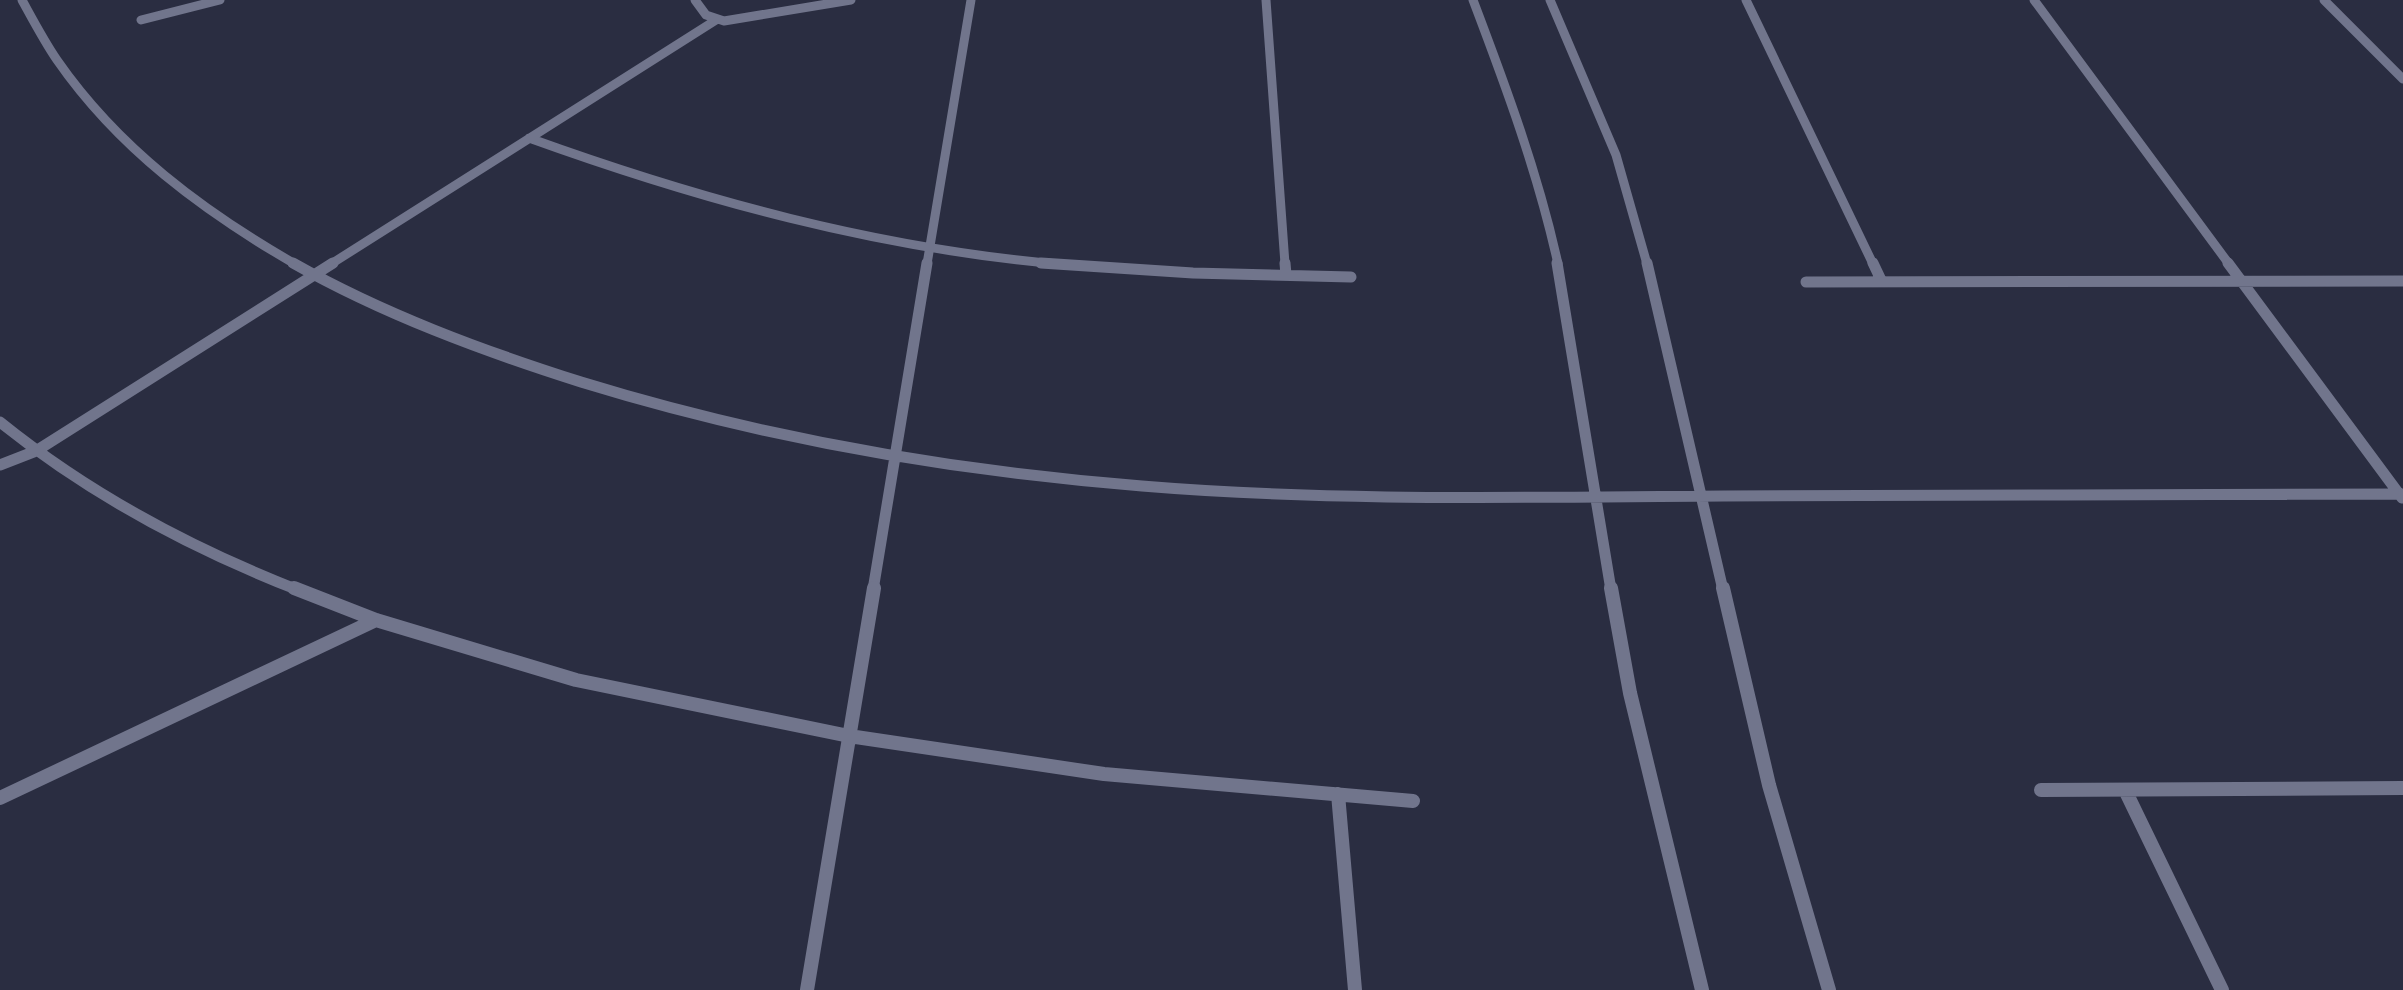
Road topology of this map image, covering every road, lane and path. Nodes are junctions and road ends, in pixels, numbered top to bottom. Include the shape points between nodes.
1 (22, 0) edge
2 (220, 0) edge
3 (695, 0) edge
4 (851, 0) edge
5 (971, 0) edge
6 (1266, 0) edge
7 (1473, 0) edge
8 (1550, 0) edge
9 (1746, 0) edge
10 (2034, 0) edge
11 (2324, 0) edge
12 (141, 20) dead end
13 (716, 20) junction
14 (2403, 79) edge
15 (529, 138) junction
16 (930, 248) junction
17 (311, 276) junction
18 (1286, 276) junction
19 (1351, 277) dead end
20 (2242, 281) junction
21 (2403, 281) edge
22 (1806, 282) dead end
23 (1882, 282) junction
24 (0, 422) edge
25 (36, 451) junction
26 (896, 455) junction
27 (0, 465) edge
28 (1594, 496) junction
29 (1699, 496) junction
30 (2402, 496) edge
31 (376, 620) junction
32 (849, 736) junction
33 (2403, 788) edge
34 (2041, 790) dead end
35 (2125, 790) junction
36 (1338, 794) junction
37 (0, 798) edge
38 (1413, 801) dead end
39 (807, 990) edge
40 (1355, 990) edge
41 (1702, 990) edge
42 (1829, 990) edge
43 (2222, 990) edge

1 - 17 street via 38,33 69,79 117,134 169,183 247,238
2 - 12 street
3 - 13 street via 702,13
4 - 13 street
5 - 16 street
6 - 18 street
7 - 28 street via 1511,99 1547,214 1566,304
8 - 29 street via 1616,155 1650,275
9 - 23 street
10 - 20 street
11 - 14 street
13 - 15 street
15 - 16 street via 657,183 722,201
15 - 17 street
16 - 18 street via 1106,268
16 - 26 street
17 - 25 street
17 - 26 street via 480,348 615,394 760,430
18 - 19 street
20 - 21 street
20 - 23 street
20 - 30 street
22 - 23 street
24 - 25 street
25 - 27 street
25 - 31 street via 135,512 250,571
26 - 28 street via 1028,475 1168,488 1355,495
26 - 32 street
28 - 29 street
28 - 41 street via 1630,693
29 - 30 street
29 - 42 street via 1769,785
31 - 32 street via 576,680
31 - 37 street
32 - 36 street via 1104,774
32 - 39 street
33 - 35 street
34 - 35 street
35 - 43 street
36 - 38 street
36 - 40 street

